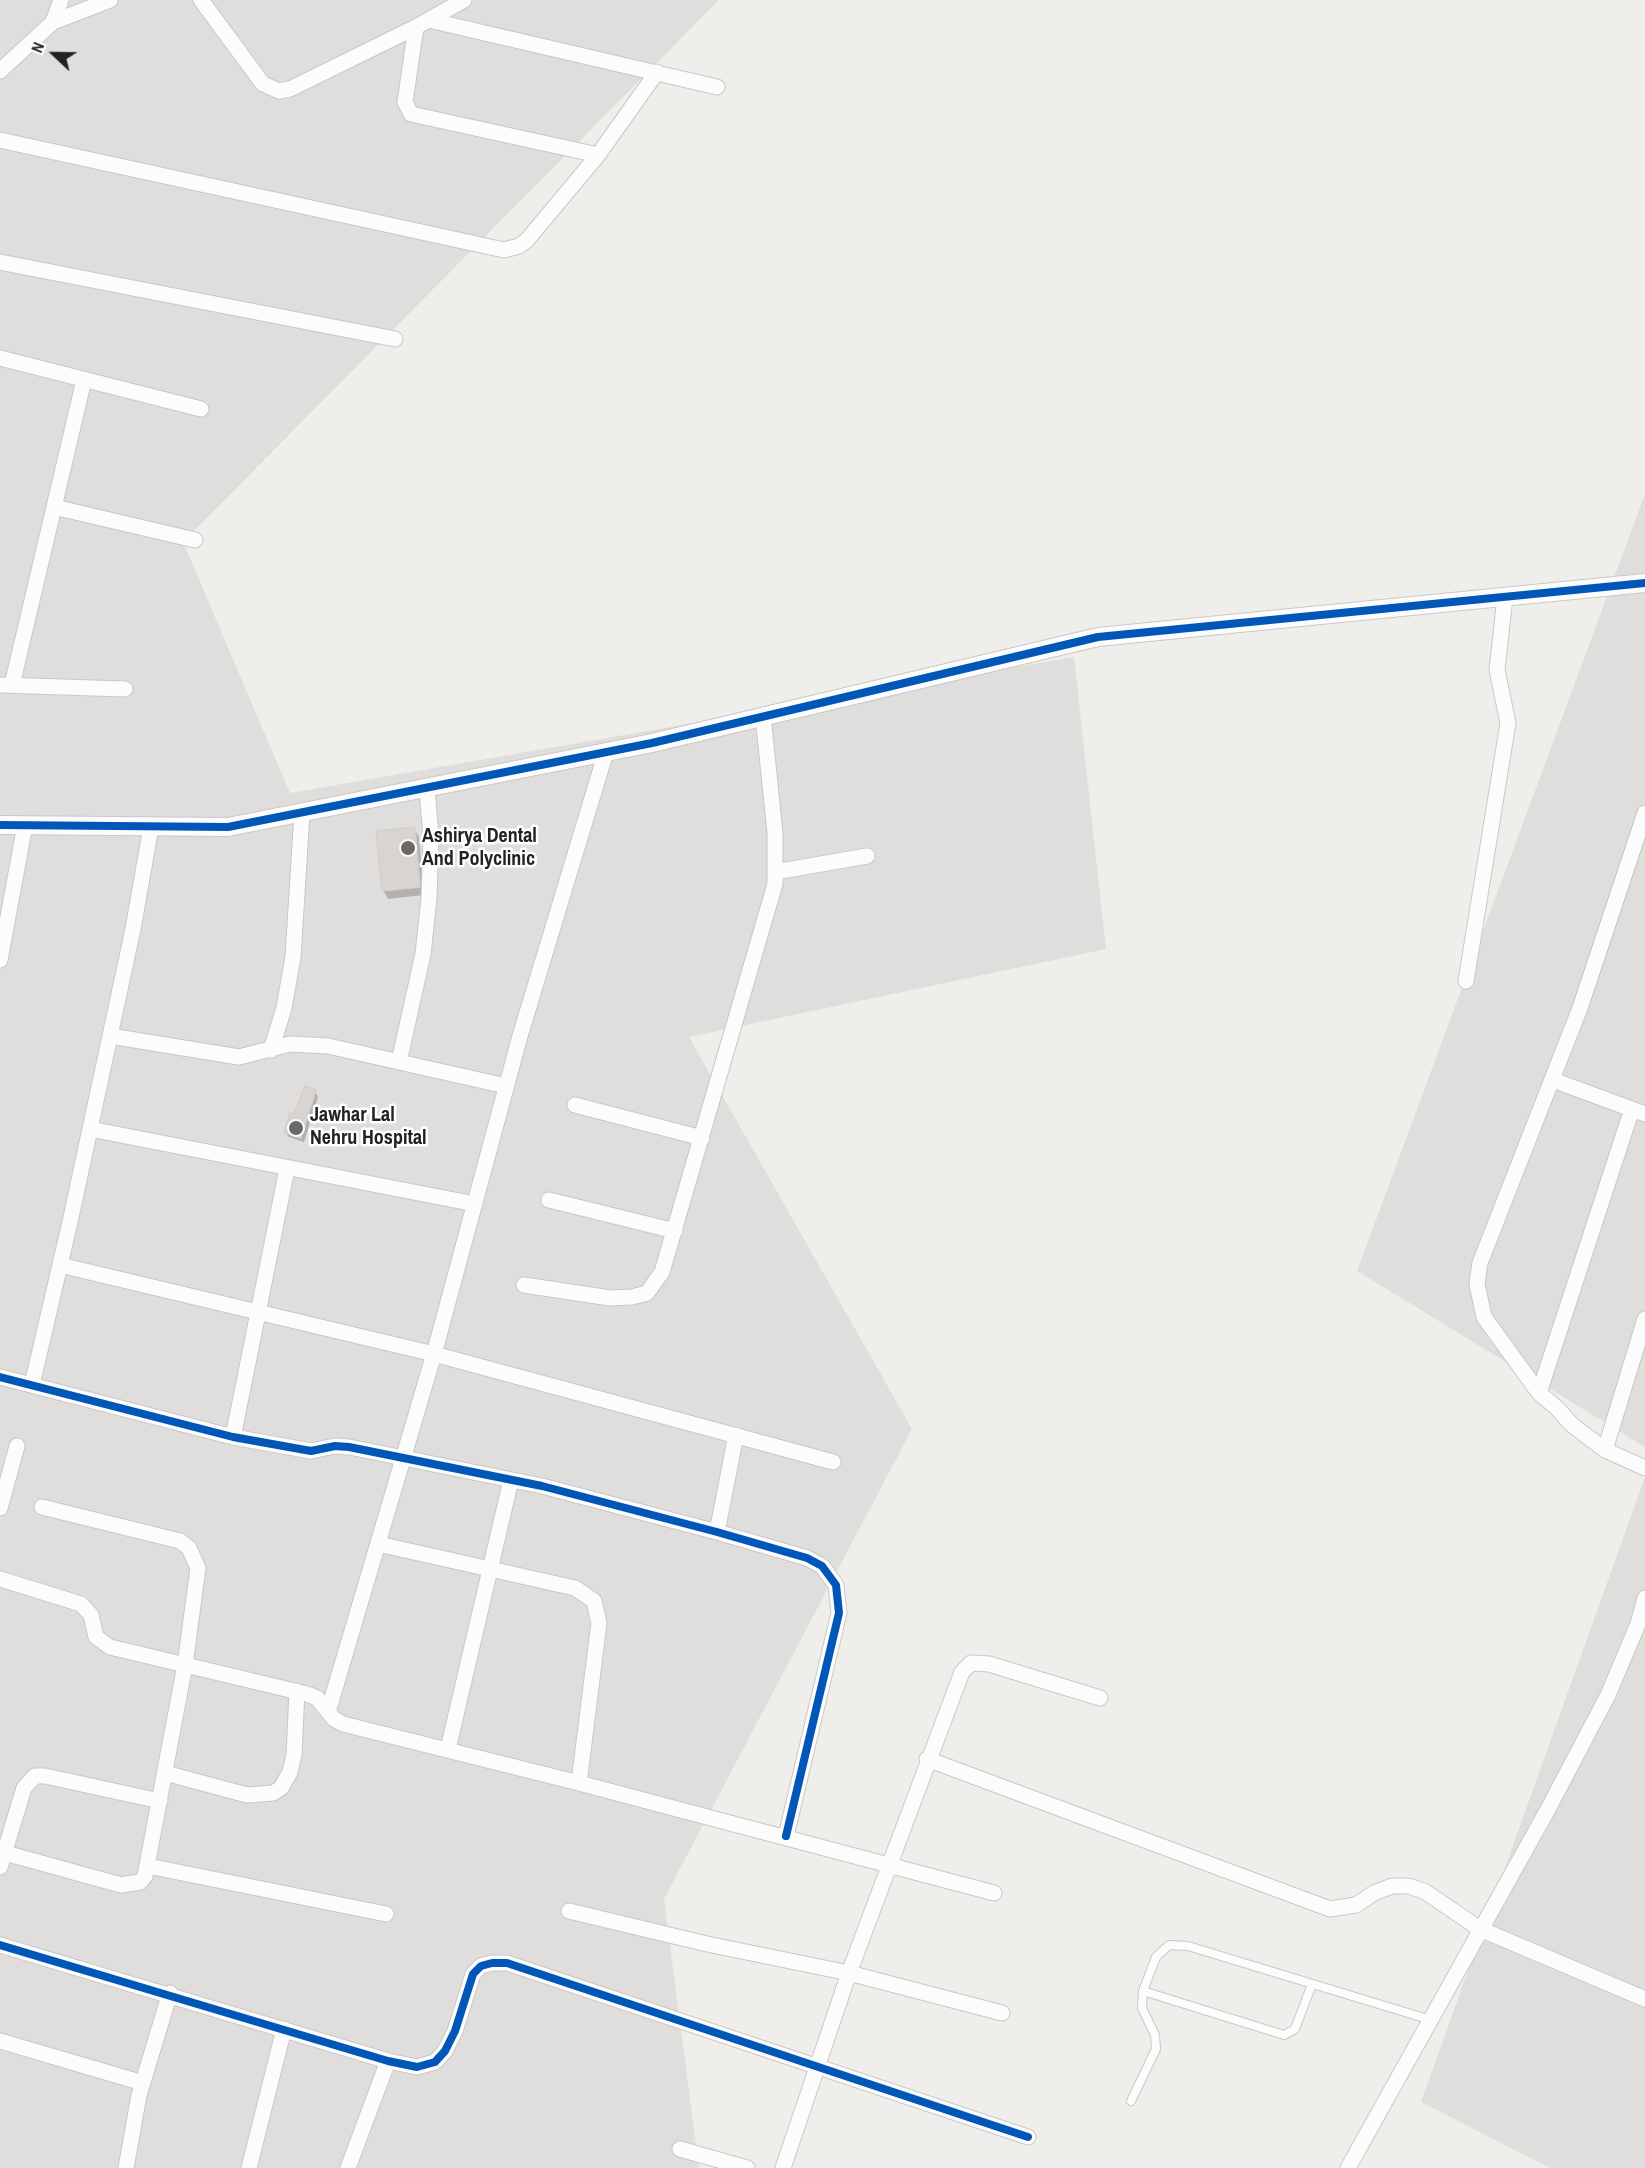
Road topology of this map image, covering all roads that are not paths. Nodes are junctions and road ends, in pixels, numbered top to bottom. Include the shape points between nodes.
1 (61, 0) edge
2 (110, 0) edge
3 (201, 0) edge
4 (464, 0) edge
5 (53, 22) junction
6 (422, 23) junction
7 (0, 71) edge
8 (657, 72) junction
9 (717, 87) dead end
10 (0, 140) edge
11 (598, 155) junction
12 (0, 262) edge
13 (395, 339) dead end
14 (0, 358) edge
15 (84, 380) junction
16 (201, 409) dead end
17 (54, 507) junction
18 (195, 540) dead end
19 (1645, 583) edge
20 (1505, 597) junction
21 (6, 685) edge
22 (125, 688) dead end
23 (763, 716) junction
24 (606, 752) junction
25 (428, 788) junction
26 (302, 813) junction
27 (1645, 813) edge
28 (0, 825) edge
29 (25, 825) junction
30 (151, 826) junction
31 (867, 856) dead end
32 (775, 872) junction
33 (0, 960) edge
34 (1466, 981) dead end
35 (110, 1036) junction
36 (271, 1050) junction
37 (399, 1062) junction
38 (1553, 1080) junction
39 (506, 1086) junction
40 (575, 1105) dead end
41 (1638, 1112) edge
42 (90, 1129) junction
43 (702, 1138) junction
44 (286, 1169) junction
45 (549, 1200) dead end
46 (475, 1204) junction
47 (675, 1231) junction
48 (60, 1265) junction
49 (524, 1285) dead end
50 (258, 1312) junction
51 (1645, 1319) edge
52 (434, 1354) junction
53 (0, 1377) edge
54 (32, 1385) junction
55 (1539, 1393) junction
56 (736, 1435) junction
57 (233, 1437) junction
58 (17, 1446) dead end
59 (1605, 1450) junction
60 (404, 1457) junction
61 (833, 1462) dead end
62 (1645, 1468) edge
63 (511, 1480) junction
64 (42, 1507) dead end
65 (0, 1508) edge
66 (717, 1532) junction
67 (378, 1544) junction
68 (492, 1569) junction
69 (0, 1580) edge
70 (1645, 1598) edge
71 (1641, 1625) edge
72 (185, 1665) junction
73 (297, 1691) junction
74 (1100, 1698) dead end
75 (328, 1712) junction
76 (448, 1749) junction
77 (927, 1760) junction
78 (165, 1773) junction
79 (579, 1783) junction
80 (160, 1800) junction
81 (786, 1836) junction
82 (2, 1860) edge
83 (890, 1864) junction
84 (148, 1866) junction
85 (994, 1893) dead end
86 (569, 1911) dead end
87 (386, 1914) dead end
88 (1480, 1929) junction
89 (0, 1945) edge
90 (849, 1972) junction
91 (1312, 1984) junction
92 (1143, 1992) junction
93 (170, 1993) junction
94 (1645, 1999) edge
95 (1002, 2013) dead end
96 (1431, 2020) junction
97 (284, 2029) junction
98 (0, 2041) edge
99 (388, 2061) junction
100 (816, 2066) junction
101 (143, 2083) junction
102 (1131, 2102) dead end
103 (1028, 2137) dead end
104 (680, 2148) dead end
105 (126, 2168) edge
106 (249, 2168) edge
107 (348, 2168) edge
108 (747, 2168) edge
109 (783, 2168) edge
110 (1348, 2168) edge

1 - 5 street
2 - 5 street
3 - 6 street via 263,84 279,91
4 - 6 street
5 - 7 street
6 - 8 street
6 - 11 street via 405,102 407,111
8 - 9 street
8 - 11 street
10 - 11 street via 504,250 527,240
12 - 13 street
14 - 15 street
15 - 16 street
15 - 17 street
17 - 18 street
17 - 21 street
19 - 20 street
20 - 23 street via 1098,637
20 - 34 street via 1497,670 1508,714 1507,734
21 - 22 street
23 - 24 street
23 - 32 street
24 - 25 street
24 - 39 street
25 - 26 street
25 - 37 street via 429,898 423,954
26 - 30 street via 228,827
26 - 36 street via 293,957
27 - 38 street
28 - 29 street
29 - 30 street
29 - 33 street
30 - 35 street
31 - 32 street
32 - 43 street via 763,930
35 - 36 street via 239,1057
35 - 42 street
36 - 37 street via 290,1044 328,1046
37 - 39 street
38 - 41 street
38 - 55 street via 1480,1263 1477,1284 1484,1317
39 - 46 street
40 - 43 street
41 - 55 street
42 - 44 street
42 - 48 street
43 - 47 street
44 - 46 street
44 - 50 street
45 - 47 street
46 - 52 street
47 - 49 street via 662,1272 647,1293 610,1298
48 - 50 street
48 - 54 street
50 - 52 street
50 - 57 street
51 - 59 street
52 - 56 street
52 - 60 street
53 - 54 street
54 - 57 street
55 - 59 street
56 - 61 street
56 - 66 street
57 - 60 street via 311,1451 335,1446
58 - 65 street
59 - 62 street
60 - 63 street
60 - 67 street
63 - 66 street
63 - 68 street
64 - 72 street via 180,1541 189,1548 198,1568
66 - 81 street via 807,1558 822,1566 836,1585 839,1613
67 - 68 street
67 - 75 street
68 - 76 street
68 - 79 street via 575,1588 594,1600 599,1623
69 - 72 street via 81,1604 91,1615 96,1636 110,1647
70 - 71 street
71 - 88 street via 1608,1695
72 - 73 street
72 - 78 street
73 - 75 street via 317,1698
73 - 78 street via 290,1773 273,1793 247,1795
74 - 77 street via 989,1664 971,1663 962,1672
75 - 76 street via 343,1724
76 - 79 street
77 - 83 street
77 - 88 street via 1320,1906 1341,1909 1392,1886 1408,1886 1424,1891
78 - 80 street
79 - 81 street
80 - 82 street via 35,1776 24,1788
80 - 84 street
81 - 83 street
82 - 84 street via 121,1885 140,1882
83 - 85 street
83 - 90 street
84 - 87 street
86 - 90 street
88 - 94 street
88 - 96 street
89 - 93 street
90 - 95 street
90 - 100 street
91 - 92 lane via 1177,1945 1162,1949 1156,1957
91 - 92 lane via 1295,2029 1284,2034
91 - 96 lane
92 - 102 lane via 1142,2008 1155,2035 1156,2049
93 - 97 street
93 - 101 street
96 - 110 street
97 - 99 street
97 - 106 street
98 - 101 street
99 - 100 street via 417,2067 435,2062 455,2031 473,1974 481,1966 507,1963
99 - 107 street
100 - 103 street
100 - 109 street
101 - 105 street
104 - 108 street

